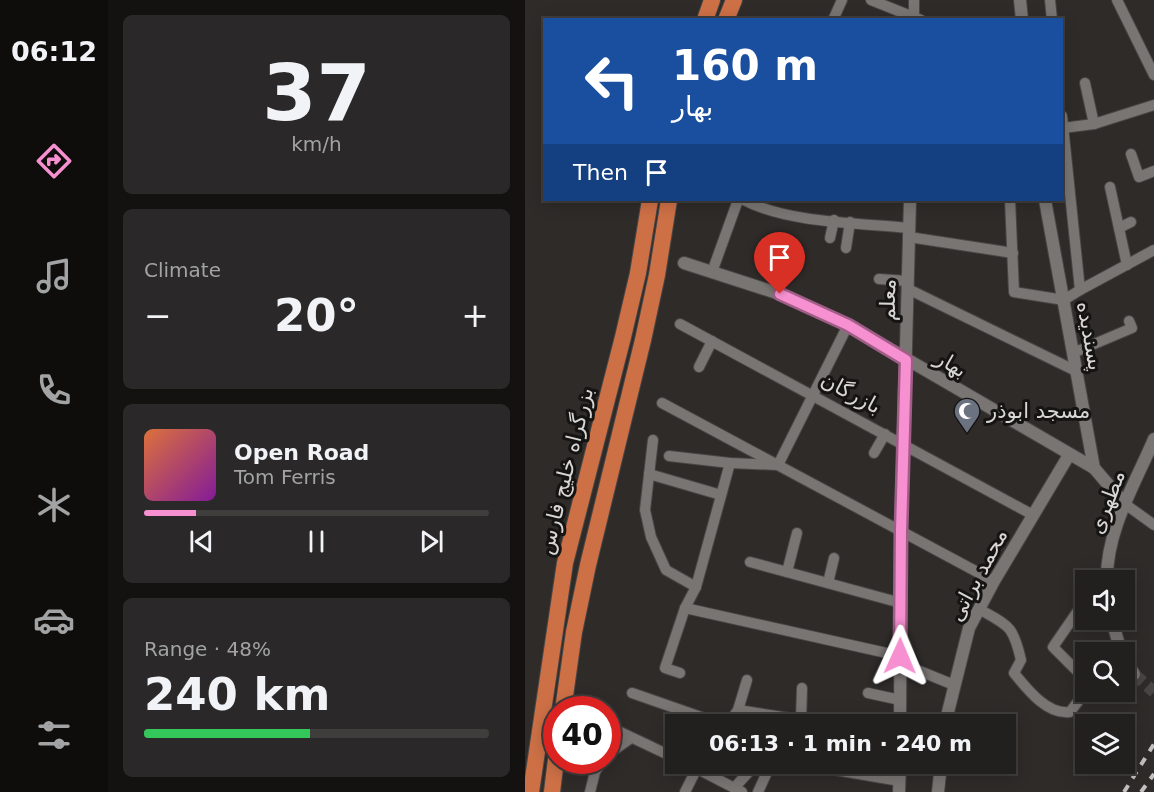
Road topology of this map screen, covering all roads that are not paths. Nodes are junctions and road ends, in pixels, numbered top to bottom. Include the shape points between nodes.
1 (712, 0) edge
2 (734, 0) edge
3 (842, 0) edge
4 (871, 0) edge
5 (914, 0) edge
6 (1020, 0) edge
7 (1050, 0) edge
8 (1117, 0) edge
9 (706, 18) edge
10 (727, 18) edge
11 (834, 18) edge
12 (914, 18) edge
13 (916, 18) edge
14 (1022, 18) edge
15 (1052, 18) edge
16 (1154, 75) edge
17 (1085, 83) dead end
18 (1154, 105) edge
19 (1093, 124) junction
20 (1063, 128) edge
21 (1131, 154) dead end
22 (1154, 171) edge
23 (1110, 187) dead end
24 (650, 201) edge
25 (669, 201) edge
26 (738, 201) edge
27 (751, 201) edge
28 (910, 201) edge
29 (1010, 201) edge
30 (1045, 201) edge
31 (834, 220) junction
32 (850, 222) junction
33 (1131, 222) dead end
34 (1119, 228) junction
35 (909, 232) junction
36 (829, 238) dead end
37 (846, 248) dead end
38 (1154, 250) edge
39 (1013, 252) junction
40 (684, 263) dead end
41 (1127, 265) junction
42 (712, 272) junction
43 (879, 279) dead end
44 (908, 285) junction
45 (1080, 290) junction
46 (1064, 300) junction
47 (1129, 321) dead end
48 (680, 324) dead end
49 (848, 325) junction
50 (712, 341) junction
51 (1073, 353) junction
52 (906, 360) junction
53 (699, 368) dead end
54 (1076, 371) junction
55 (813, 395) junction
56 (662, 404) dead end
57 (885, 434) junction
58 (1154, 439) edge
59 (653, 440) dead end
60 (905, 444) junction
61 (873, 453) dead end
62 (1069, 454) junction
63 (669, 456) dead end
64 (730, 463) junction
65 (778, 465) junction
66 (1094, 468) junction
67 (649, 474) junction
68 (721, 495) junction
69 (1125, 504) junction
70 (1033, 515) junction
71 (1154, 525) edge
72 (901, 531) junction
73 (797, 533) dead end
74 (834, 558) dead end
75 (750, 562) dead end
76 (1108, 570) edge
77 (787, 572) junction
78 (993, 581) junction
79 (828, 583) junction
80 (696, 587) junction
81 (901, 603) junction
82 (685, 608) junction
83 (979, 609) junction
84 (1075, 615) edge
85 (900, 659) junction
86 (1075, 669) edge
87 (680, 673) dead end
88 (747, 680) dead end
89 (954, 685) junction
90 (802, 687) dead end
91 (632, 693) dead end
92 (868, 693) dead end
93 (565, 696) edge
94 (900, 700) junction
95 (1078, 702) edge
96 (738, 710) junction
97 (692, 714) edge
98 (735, 714) edge
99 (763, 714) edge
100 (801, 714) edge
101 (900, 714) edge
102 (947, 714) edge
103 (621, 733) edge
104 (631, 738) junction
105 (621, 745) edge
106 (665, 753) edge
107 (554, 774) edge
108 (594, 774) edge
109 (692, 774) edge
110 (710, 774) edge
111 (749, 774) edge
112 (766, 774) edge
113 (845, 774) edge
114 (940, 774) edge
115 (899, 786) edge
116 (738, 790) edge
117 (531, 792) edge
118 (552, 792) edge
119 (590, 792) edge
120 (685, 792) edge
121 (758, 792) edge
122 (938, 792) edge

1 - 9 highway
2 - 10 highway
3 - 11 street
4 - 12 street
5 - 13 street
6 - 14 street
7 - 15 street
8 - 16 street
17 - 19 street
18 - 19 street
19 - 20 street
20 - 45 street
21 - 22 street via 1139,177
23 - 34 street
24 - 117 highway, بزرگراه خلیج فارس via 638,273 565,563
25 - 93 highway, بزرگراه خلیج فارس via 643,340 588,565
26 - 42 street
27 - 31 street via 799,216
28 - 35 street, معلم
29 - 39 street
30 - 46 street, پسندیده
31 - 32 street
31 - 36 street
32 - 35 street
32 - 37 street
33 - 34 street
34 - 41 street
35 - 39 street
35 - 44 street, معلم
38 - 41 street
39 - 46 street via 1014,292
40 - 42 street, بهار
41 - 45 street
42 - 49 street, بهار via 780,294
43 - 44 street
44 - 52 street, معلم
44 - 54 street
45 - 46 street
46 - 51 street, پسندیده
47 - 51 street via 1132,328
48 - 50 street, بازرگان
49 - 52 street, بهار
49 - 55 street
50 - 53 street
50 - 55 street, بازرگان
51 - 54 street, پسندیده
52 - 60 street, معلم
52 - 62 street, بهار
54 - 66 street, پسندیده
55 - 57 street, بازرگان
55 - 65 street
56 - 65 street
57 - 60 street, بازرگان
57 - 61 street
58 - 69 street, مطهری
59 - 67 street
60 - 70 street, بازرگان
60 - 72 street, معلم
62 - 66 street, بهار
62 - 70 street, محمد براتی
63 - 64 street
64 - 65 street
64 - 68 street
65 - 72 street
66 - 69 street
67 - 68 street
67 - 80 street via 645,510 651,537 666,570
68 - 80 street
69 - 71 street
69 - 76 street, مطهری via 1111,544
70 - 78 street, محمد براتی
72 - 78 street
72 - 81 street, معلم
73 - 77 street
74 - 79 street
75 - 77 street
77 - 79 street
78 - 83 street, محمد براتی
79 - 81 street
80 - 82 street
81 - 85 street, معلم
82 - 85 street
82 - 87 street via 665,668
83 - 89 street, محمد براتی via 969,628
83 - 95 street via 1009,626 1021,660 1014,673 1033,696 1061,713 1070,712
84 - 86 street via 1053,647
85 - 89 street
85 - 94 street, معلم
88 - 96 street
89 - 102 street, محمد براتی
90 - 100 street
91 - 97 street
92 - 94 street
94 - 101 street, معلم
96 - 98 street
96 - 99 street
103 - 104 street
104 - 105 street
104 - 106 street
107 - 118 highway
108 - 119 street
109 - 120 street
110 - 116 street
111 - 116 street
112 - 121 street
113 - 115 street
114 - 122 street

